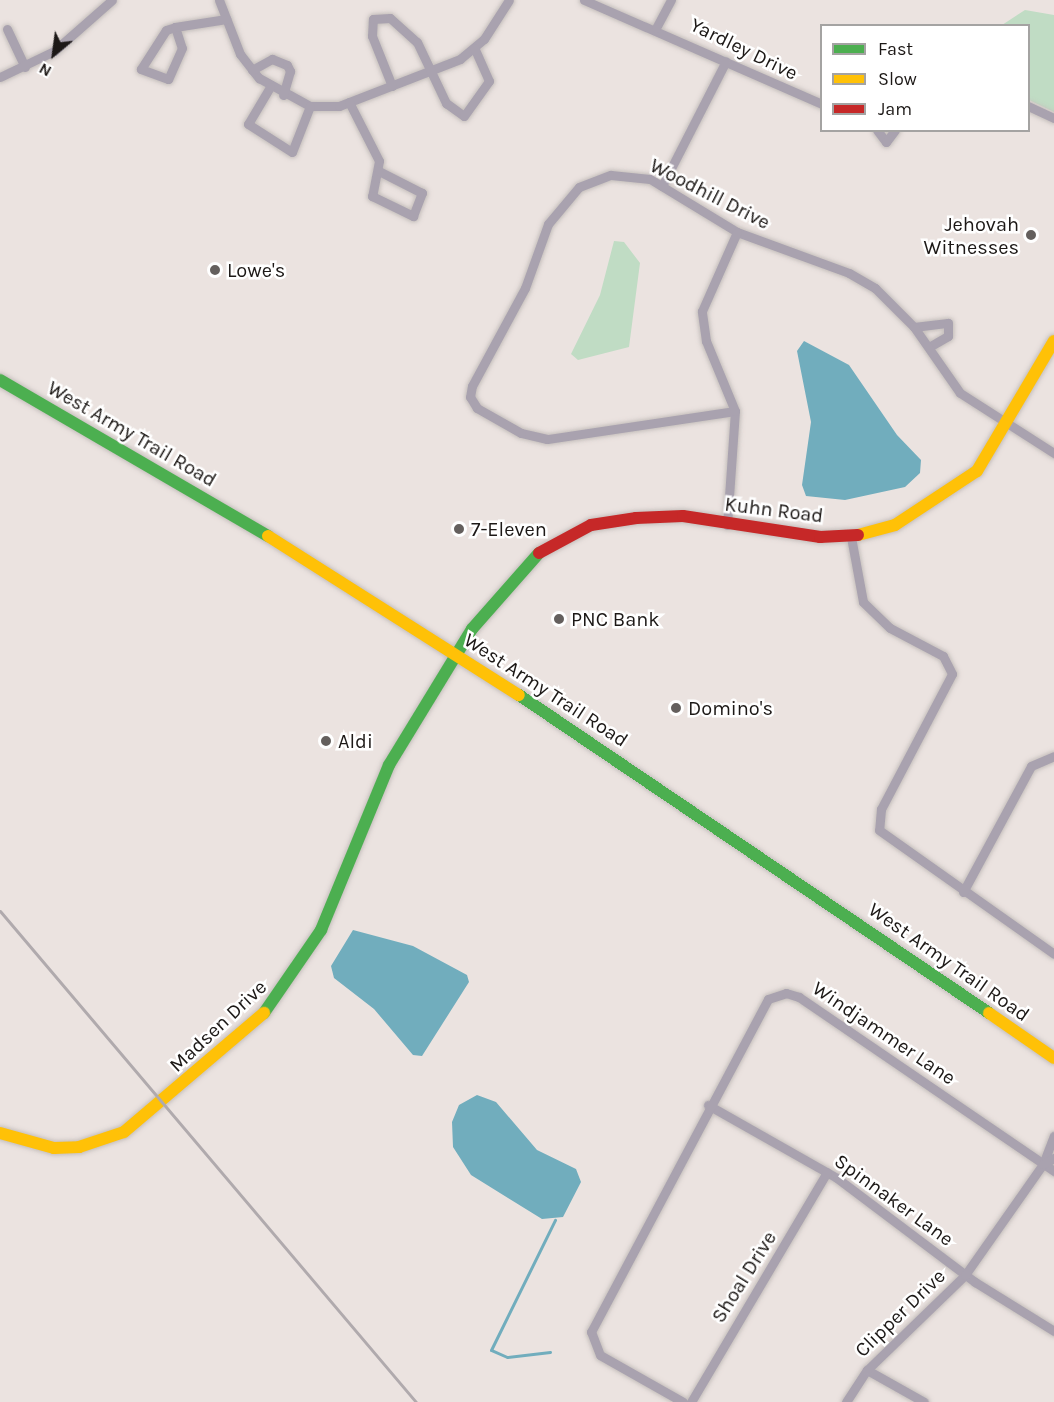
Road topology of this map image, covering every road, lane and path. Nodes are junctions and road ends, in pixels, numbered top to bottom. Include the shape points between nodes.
1 (112, 0) edge
2 (219, 0) edge
3 (509, 0) edge
4 (584, 0) edge
5 (671, 0) edge
6 (226, 18) junction
7 (175, 27) junction
8 (656, 28) junction
9 (7, 29) dead end
10 (474, 48) junction
11 (726, 61) junction
12 (26, 67) junction
13 (252, 70) junction
14 (434, 70) junction
15 (0, 77) edge
16 (392, 86) junction
17 (270, 87) junction
18 (283, 95) junction
19 (349, 102) junction
20 (820, 103) edge
21 (310, 106) junction
22 (1030, 106) edge
23 (1054, 118) edge
24 (878, 132) edge
25 (894, 132) edge
26 (379, 171) junction
27 (662, 186) junction
28 (737, 232) junction
29 (914, 327) junction
30 (1054, 341) edge
31 (930, 347) junction
32 (0, 380) edge
33 (735, 411) junction
34 (1008, 427) junction
35 (1054, 453) edge
36 (727, 525) junction
37 (851, 537) junction
38 (456, 655) junction
39 (1051, 756) edge
40 (963, 892) junction
41 (1054, 954) edge
42 (1054, 1058) edge
43 (708, 1104) junction
44 (0, 1133) edge
45 (1054, 1136) edge
46 (1054, 1158) edge
47 (1043, 1164) junction
48 (1054, 1171) edge
49 (828, 1172) junction
50 (965, 1275) junction
51 (1054, 1331) edge
52 (867, 1370) junction
53 (683, 1402) edge
54 (691, 1402) edge
55 (846, 1402) edge
56 (924, 1402) edge

1 - 12 street via 70,40
2 - 6 street
3 - 10 street
4 - 8 street, Yardley Drive via 615,17
5 - 8 street
6 - 7 street
6 - 13 street
7 - 7 street via 166,30 141,69 168,79 183,48
8 - 11 street, Yardley Drive
9 - 12 street
10 - 14 street
10 - 14 street via 489,81 470,114 464,116 446,103
11 - 20 street, Yardley Drive
11 - 27 street
12 - 15 street
13 - 17 street
13 - 18 street via 272,59 287,65 291,71
14 - 16 street
14 - 16 street via 417,42 381,15 370,27
16 - 19 street
17 - 18 street
17 - 21 street via 248,124 292,152
18 - 21 street
19 - 21 street
19 - 26 street
22 - 23 street
24 - 25 street via 886,142
26 - 26 street via 372,196 413,216 422,194
27 - 28 street, Woodhill Drive
27 - 33 street, Woodhill Drive via 611,175 567,196 548,224 525,288 470,397 477,408 521,433 547,439
28 - 29 street, Woodhill Drive via 849,273 875,288
28 - 33 street via 702,311 706,341
29 - 31 street, Woodhill Drive
29 - 31 street via 948,323 948,336
30 - 34 street, Kuhn Road
31 - 34 street, Woodhill Drive via 960,393
32 - 38 street, West Army Trail Road via 258,530
33 - 36 street
34 - 35 street, Woodhill Drive
34 - 37 street, Kuhn Road via 977,471 945,497 894,525
36 - 37 street, Kuhn Road via 793,536
36 - 38 street, Kuhn Road via 683,516 636,518 591,525 558,540 513,575
37 - 40 street via 863,602 890,628 943,656 952,674 881,809 878,826 894,844
38 - 42 street, West Army Trail Road
38 - 44 street, Madsen Drive via 371,799 309,953 272,1006 124,1132 79,1147 54,1148
39 - 40 street via 1027,773
40 - 41 street
43 - 47 street, Windjammer Lane via 763,1005 786,993
43 - 49 street, Spinnaker Lane
43 - 53 street, Windjammer Lane via 592,1327 593,1347
45 - 47 street, Clipper Drive via 1044,1151
46 - 47 street, Clipper Drive
47 - 48 street, Windjammer Lane
47 - 50 street, Clipper Drive
49 - 50 street, Spinnaker Lane
49 - 54 street, Shoal Drive
50 - 51 street, Spinnaker Lane
50 - 52 street, Clipper Drive
52 - 55 street, Clipper Drive
52 - 56 street

